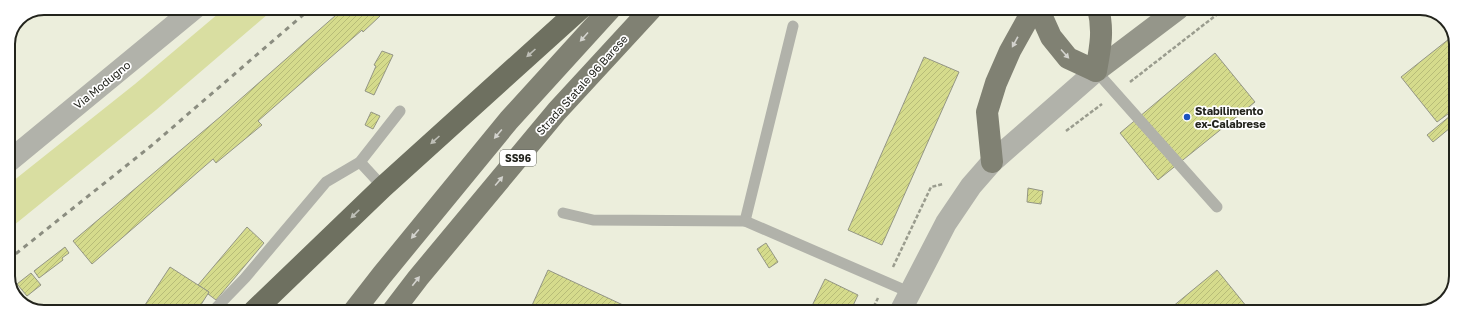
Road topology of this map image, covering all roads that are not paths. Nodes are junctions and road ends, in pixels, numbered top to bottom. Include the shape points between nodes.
1 (186, 15) edge
2 (573, 15) edge
3 (605, 15) edge
4 (646, 15) edge
5 (1030, 15) edge
6 (1041, 15) edge
7 (1100, 15) edge
8 (1169, 15) edge
9 (793, 26) dead end
10 (1096, 71) junction
11 (400, 111) dead end
12 (15, 156) edge
13 (360, 162) junction
14 (992, 162) junction
15 (383, 187) junction
16 (1217, 207) dead end
17 (563, 213) dead end
18 (745, 221) junction
19 (909, 292) junction
20 (218, 305) edge
21 (261, 305) edge
22 (359, 305) edge
23 (397, 305) edge
24 (903, 305) edge

1 - 12 street, Via Modugno
2 -> 15 highway
3 -> 22 main road, SS96 via 509,120
23 -> 4 main road, Strada Statale 96 Barese / SS96 via 557,111
5 -> 14 main road via 1010,51 987,112
6 -> 10 main road via 1051,37 1068,58
7 - 10 main road via 1102,41
8 - 10 street
9 - 18 lane
10 - 14 street
10 - 16 lane
11 - 13 lane
13 - 15 lane
13 - 20 lane via 326,182 245,278
14 - 19 street via 970,186 946,223
15 -> 21 highway
17 - 18 lane via 593,220
18 - 19 lane
19 - 24 street

